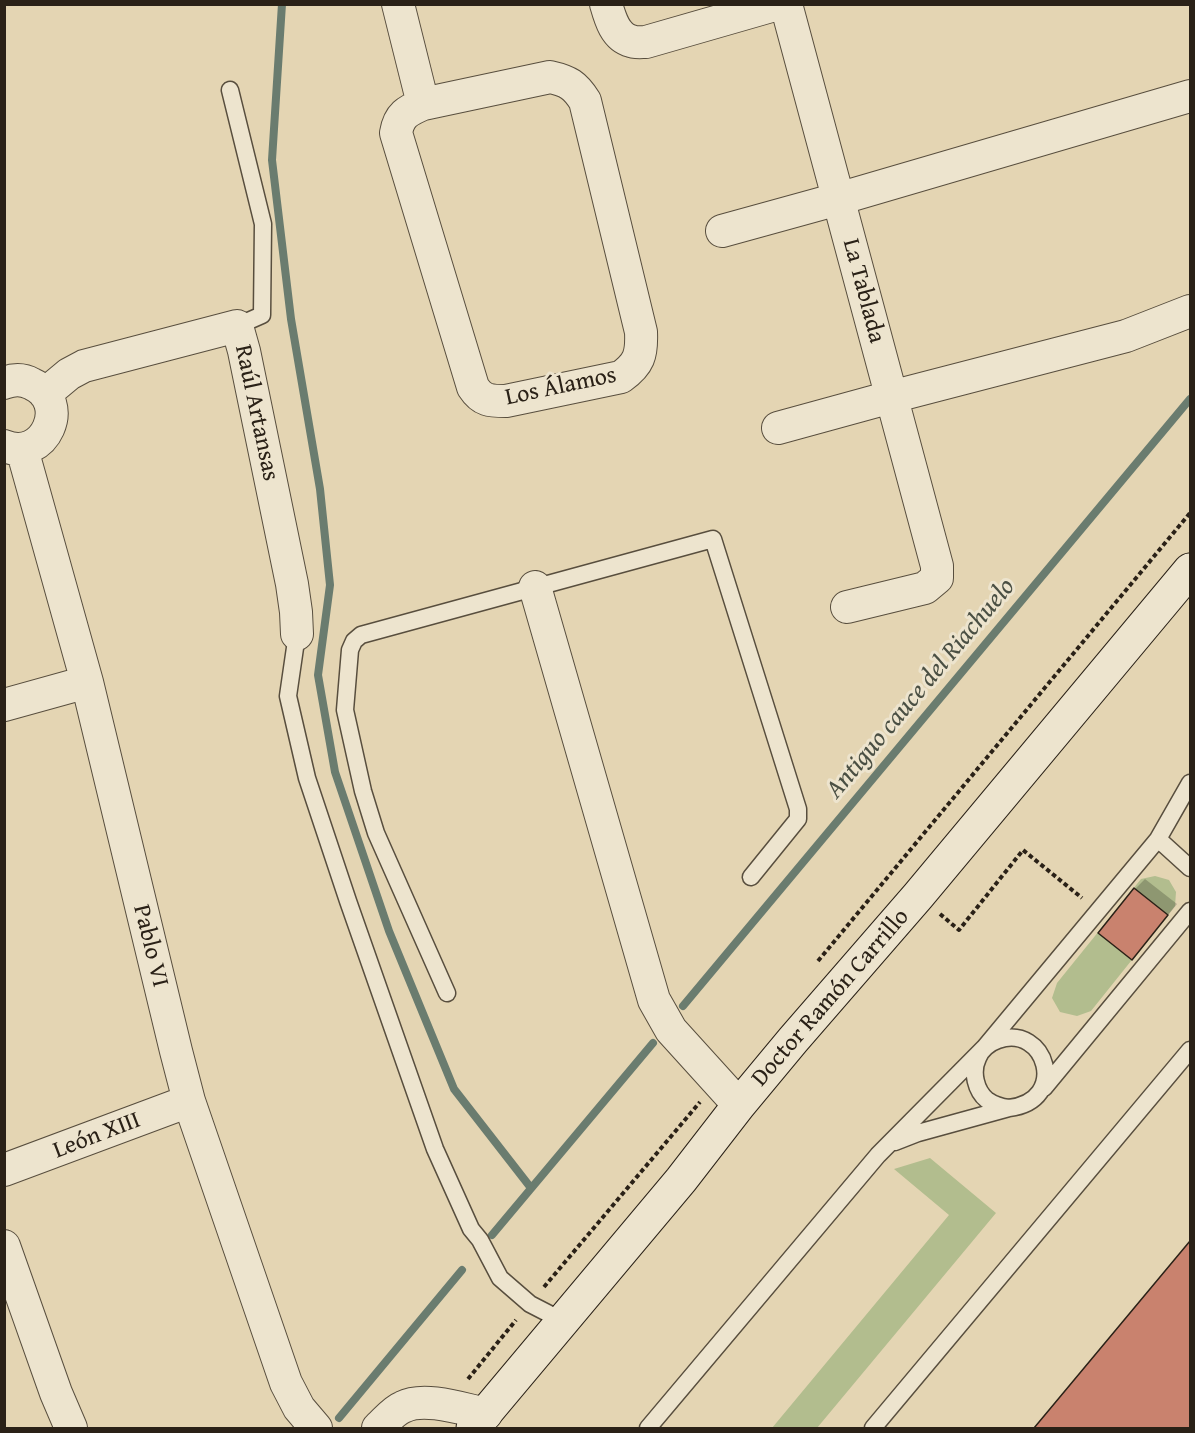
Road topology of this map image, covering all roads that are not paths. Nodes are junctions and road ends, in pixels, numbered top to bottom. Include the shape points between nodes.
1 (398, 4) edge
2 (606, 4) edge
3 (778, 4) edge
4 (786, 4) edge
5 (230, 90) dead end
6 (1191, 96) edge
7 (423, 104) junction
8 (838, 199) junction
9 (722, 231) dead end
10 (1191, 311) edge
11 (237, 326) junction
12 (4, 383) edge
13 (45, 394) junction
14 (891, 397) junction
15 (777, 428) dead end
16 (13, 447) edge
17 (1191, 570) edge
18 (535, 587) junction
19 (847, 607) dead end
20 (297, 634) joint
21 (87, 682) junction
22 (4, 705) edge
23 (1191, 783) edge
24 (1158, 839) junction
25 (1191, 868) edge
26 (751, 877) dead end
27 (1191, 911) edge
28 (447, 993) dead end
29 (984, 1048) junction
30 (1191, 1050) edge
31 (1039, 1094) junction
32 (189, 1101) junction
33 (739, 1105) junction
34 (1009, 1108) junction
35 (878, 1155) junction
36 (4, 1170) edge
37 (4, 1246) edge
38 (563, 1321) junction
39 (479, 1421) edge
40 (71, 1428) edge
41 (316, 1428) edge
42 (378, 1428) edge
43 (648, 1428) edge
44 (873, 1428) edge

1 - 7 street
2 - 3 street via 614,27 624,38 646,42
4 - 8 street, La Tablada
5 - 11 lane via 263,224 261,315
6 - 8 street
7 - 7 street, Los Álamos via 550,77 564,80 580,92 638,320 642,344 633,368 621,377 506,401 490,401 478,395 396,133 400,118
8 - 9 street
8 - 14 street, La Tablada
10 - 14 street via 1126,336
11 - 13 street, Raúl Artansas via 84,366
11 - 20 street, Raúl Artansas via 292,584
12 - 13 street via 29,382
13 - 16 street via 51,405 49,428 33,445
14 - 15 street
14 - 19 street, La Tablada via 937,578 925,588
16 - 21 street, Pablo VI
17 - 33 street, Doctor Ramón Carrillo
18 - 26 lane via 713,539 798,810 798,819
18 - 28 lane via 361,634 350,650 345,710 363,791 376,833
18 - 33 street via 654,1000 671,1030
20 - 38 lane via 288,696 307,778 435,1149 471,1229 500,1278 530,1304
21 - 22 street
21 - 32 street, Pablo VI
23 - 24 lane
24 - 25 lane
24 - 29 lane
27 - 31 lane
29 - 31 lane via 1005,1038 1028,1042 1037,1050 1046,1071
29 - 34 lane via 978,1058 975,1080 987,1100
29 - 35 lane
30 - 44 lane
31 - 34 lane via 1021,1107
32 - 36 street, León XIII
32 - 41 street, Pablo VI via 286,1383 299,1408
33 - 38 street, Doctor Ramón Carrillo
34 - 35 lane via 918,1133
35 - 43 lane
37 - 40 street
38 - 39 street, Doctor Ramón Carrillo
39 - 42 street via 446,1406 416,1402 402,1407

